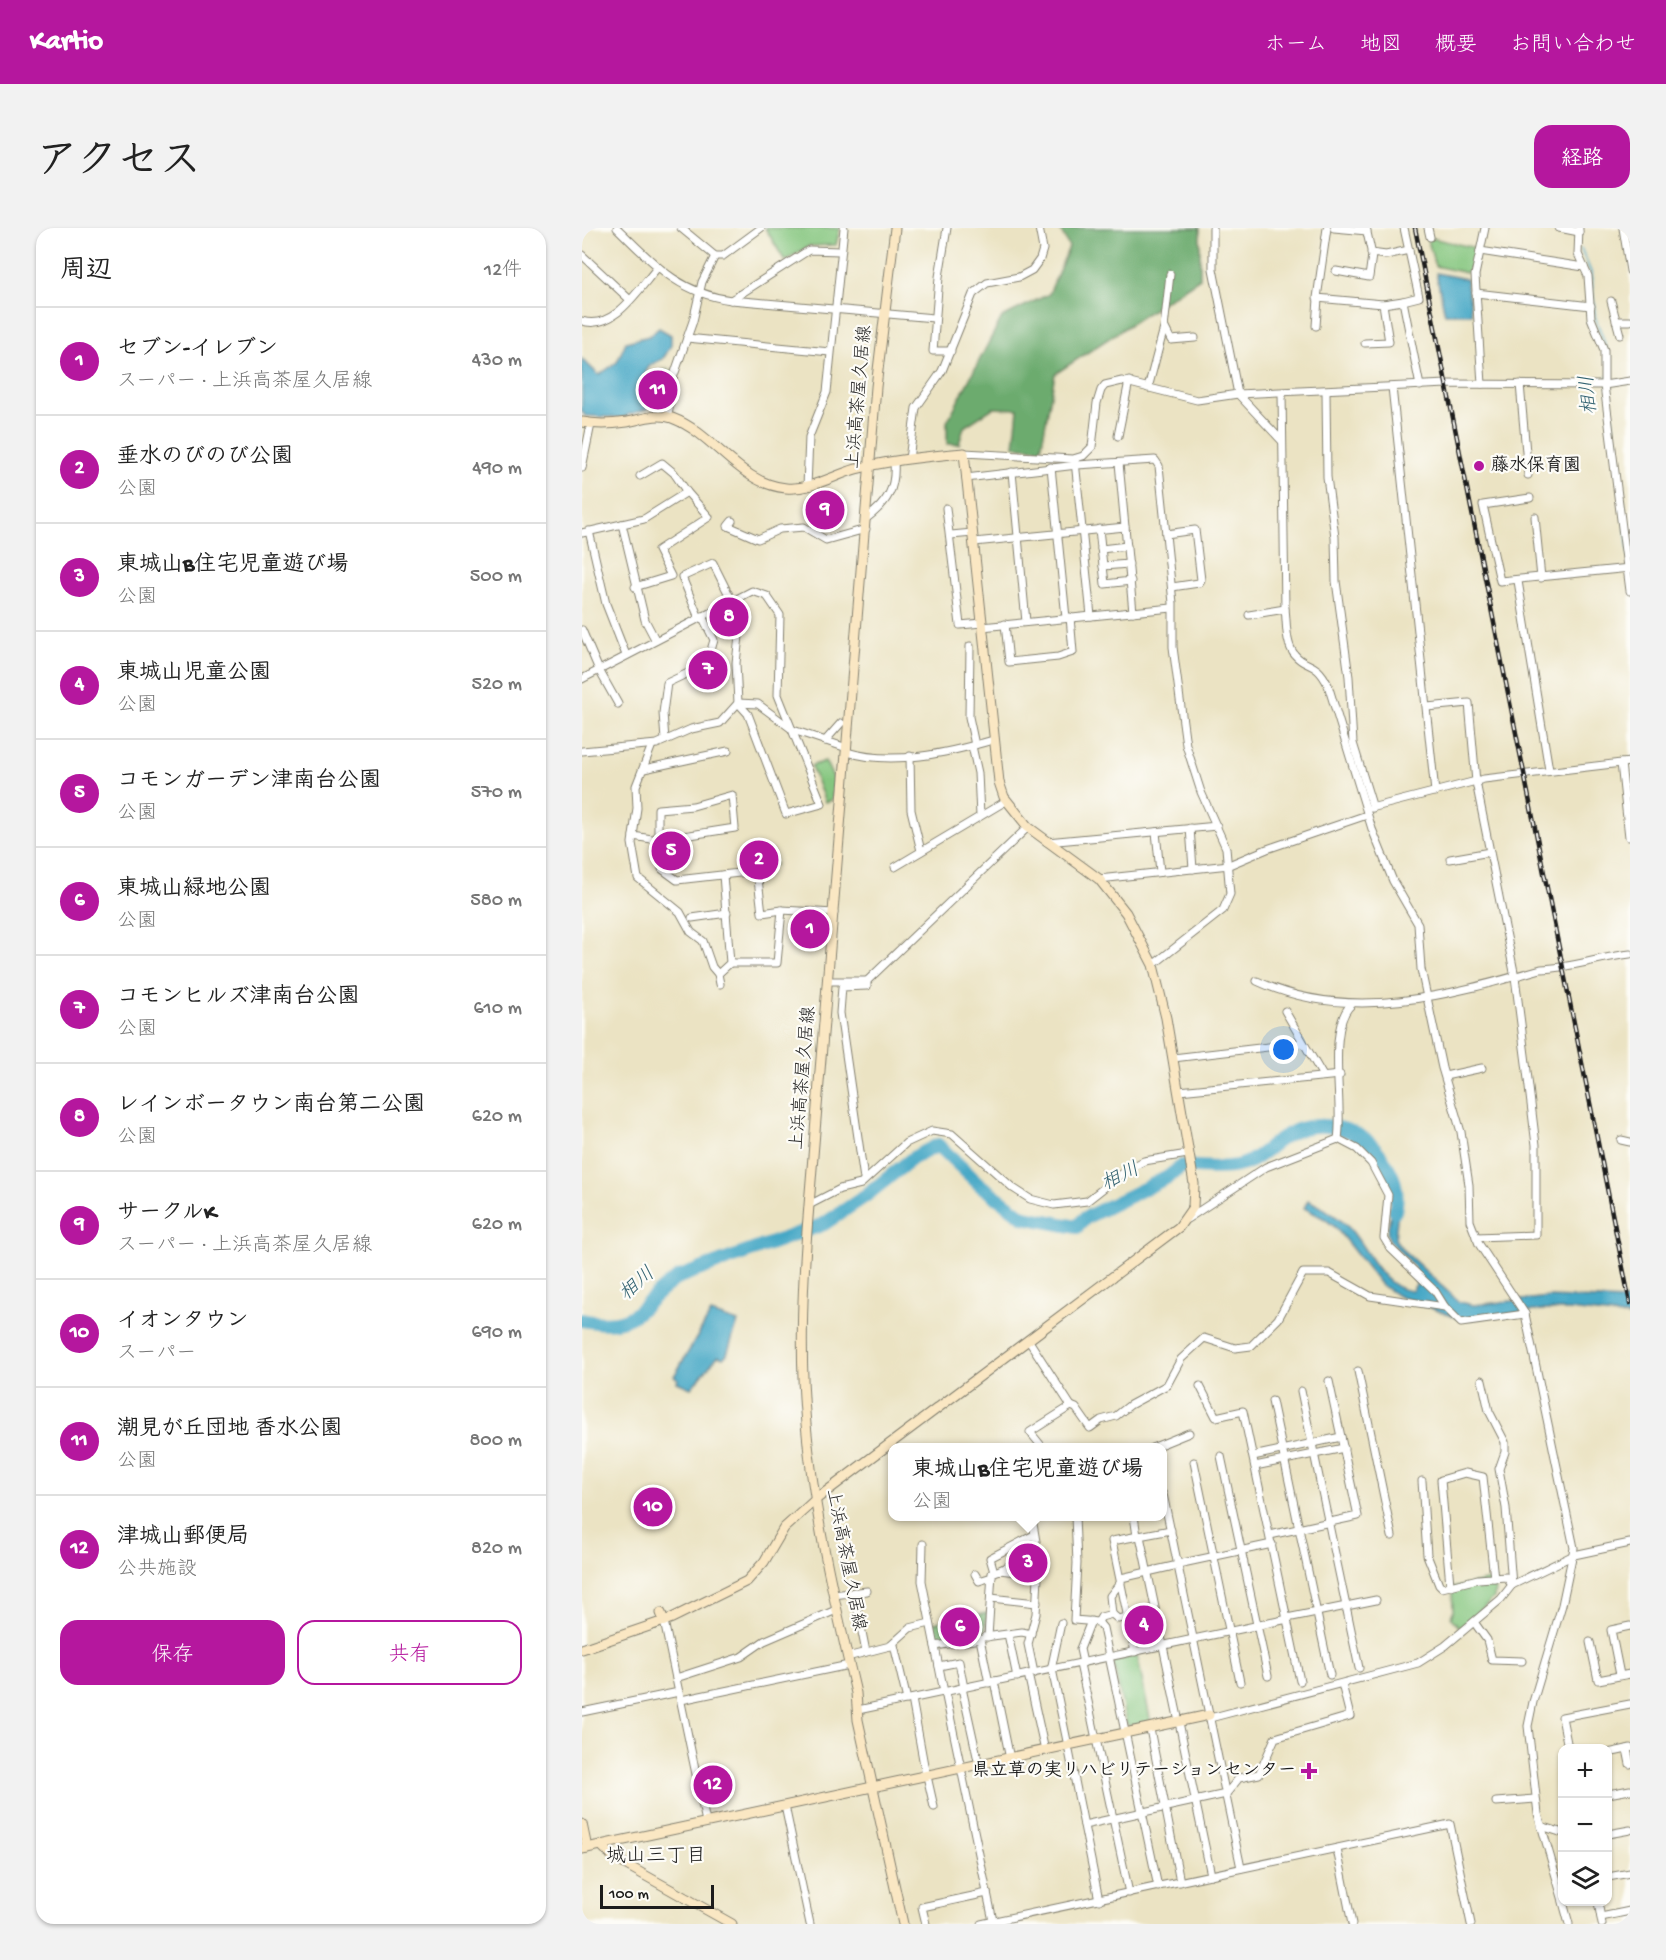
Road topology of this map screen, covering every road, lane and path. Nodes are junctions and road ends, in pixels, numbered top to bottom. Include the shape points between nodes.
1 (617, 228) edge
2 (760, 228) edge
3 (844, 228) edge
4 (895, 228) edge
5 (947, 228) edge
6 (1039, 228) edge
7 (1213, 228) edge
8 (1327, 228) edge
9 (1335, 228) edge
10 (1404, 228) edge
11 (1428, 228) edge
12 (1485, 228) edge
13 (1559, 228) edge
14 (1623, 228) edge
15 (685, 229) edge
16 (1367, 230) edge
17 (1579, 230) edge
18 (1430, 237) dead end
19 (1409, 250) junction
20 (840, 251) junction
21 (1480, 251) junction
22 (1371, 253) junction
23 (582, 255) edge
24 (716, 256) junction
25 (658, 267) junction
26 (1584, 267) junction
27 (1336, 271) dead end
28 (1630, 271) edge
29 (1170, 274) dead end
30 (1476, 293) junction
31 (700, 294) junction
32 (1317, 298) junction
33 (629, 299) junction
34 (731, 300) junction
35 (1403, 301) junction
36 (1611, 301) dead end
37 (1383, 304) junction
38 (1591, 306) junction
39 (833, 309) junction
40 (884, 314) junction
41 (934, 318) junction
42 (582, 321) edge
43 (1616, 321) junction
44 (1630, 321) edge
45 (1165, 325) junction
46 (1316, 326) dead end
47 (1620, 335) dead end
48 (687, 338) junction
49 (1195, 338) dead end
50 (1365, 343) dead end
51 (951, 351) junction
52 (830, 352) junction
53 (1129, 381) junction
54 (1630, 381) edge
55 (1482, 384) junction
56 (1520, 384) junction
57 (1607, 384) junction
58 (1420, 386) junction
59 (1392, 387) junction
60 (1148, 388) junction
61 (1326, 392) junction
62 (1282, 393) junction
63 (1238, 394) junction
64 (668, 417) junction
65 (586, 423) edge
66 (1118, 436) dead end
67 (1282, 441) junction
68 (964, 453) junction
69 (909, 459) junction
70 (894, 462) junction
71 (1075, 462) junction
72 (1119, 463) junction
73 (871, 465) junction
74 (1051, 467) junction
75 (582, 468) edge
76 (1012, 472) junction
77 (1528, 475) dead end
78 (640, 476) dead end
79 (966, 478) junction
80 (807, 487) junction
81 (687, 492) junction
82 (1530, 498) dead end
83 (946, 508) dead end
84 (1535, 517) dead end
85 (867, 518) junction
86 (732, 521) dead end
87 (622, 524) junction
88 (1125, 527) junction
89 (866, 529) junction
90 (1099, 529) junction
91 (1083, 531) junction
92 (586, 532) edge
93 (1059, 534) junction
94 (1166, 534) junction
95 (951, 535) junction
96 (973, 537) junction
97 (1017, 538) junction
98 (1127, 546) junction
99 (1101, 549) junction
100 (1129, 564) junction
101 (1103, 566) junction
102 (1629, 568) edge
103 (1541, 578) junction
104 (1131, 581) junction
105 (1518, 581) junction
106 (635, 587) junction
107 (1172, 588) junction
108 (1630, 591) edge
109 (732, 601) junction
110 (1172, 608) junction
111 (1285, 609) junction
112 (1133, 612) junction
113 (1249, 615) dead end
114 (1091, 616) junction
115 (700, 617) junction
116 (1068, 617) junction
117 (1026, 621) junction
118 (1005, 624) junction
119 (982, 625) junction
120 (582, 630) edge
121 (739, 636) dead end
122 (655, 639) junction
123 (970, 646) dead end
124 (626, 655) junction
125 (598, 670) junction
126 (582, 679) edge
127 (738, 703) junction
128 (618, 704) dead end
129 (1426, 707) junction
130 (841, 723) dead end
131 (793, 730) junction
132 (665, 740) junction
133 (993, 740) junction
134 (825, 741) junction
135 (652, 745) junction
136 (973, 746) junction
137 (728, 750) dead end
138 (847, 750) junction
139 (582, 752) edge
140 (910, 756) junction
141 (1630, 762) edge
142 (1621, 763) junction
143 (644, 769) junction
144 (1549, 770) junction
145 (1476, 782) junction
146 (1435, 792) junction
147 (1006, 801) junction
148 (1368, 811) junction
149 (980, 816) junction
150 (1217, 826) junction
151 (1028, 827) junction
152 (1190, 828) junction
153 (1156, 832) junction
154 (633, 836) junction
155 (1629, 837) edge
156 (658, 840) junction
157 (1047, 842) junction
158 (921, 851) junction
159 (1490, 852) junction
160 (1450, 859) dead end
161 (1229, 865) junction
162 (895, 867) dead end
163 (1193, 869) junction
164 (1160, 872) junction
165 (723, 875) junction
166 (1099, 879) junction
167 (782, 910) junction
168 (727, 913) junction
169 (834, 913) junction
170 (692, 918) dead end
171 (1630, 954) edge
172 (730, 963) junction
173 (1153, 965) junction
174 (718, 974) junction
175 (1515, 977) junction
176 (829, 981) junction
177 (867, 981) junction
178 (1257, 981) dead end
179 (720, 984) dead end
180 (1428, 996) junction
181 (1352, 1004) junction
182 (1286, 1011) dead end
183 (1303, 1043) junction
184 (1173, 1058) junction
185 (1482, 1068) dead end
186 (1340, 1075) junction
187 (1323, 1076) junction
188 (1445, 1076) junction
189 (1179, 1091) junction
190 (1338, 1139) junction
191 (1621, 1140) dead end
192 (1630, 1142) edge
193 (1189, 1155) junction
194 (864, 1179) junction
195 (809, 1205) junction
196 (1185, 1221) junction
197 (1476, 1237) junction
198 (1445, 1307) junction
199 (1525, 1314) junction
200 (1029, 1341) junction
201 (1358, 1371) dead end
202 (1482, 1380) dead end
203 (1329, 1381) dead end
204 (1200, 1386) dead end
205 (1300, 1391) dead end
206 (1272, 1401) dead end
207 (1071, 1406) junction
208 (1189, 1433) dead end
209 (1341, 1437) junction
210 (892, 1443) edge
211 (1039, 1443) edge
212 (1163, 1443) edge
213 (1311, 1444) junction
214 (888, 1446) edge
215 (1344, 1448) junction
216 (1282, 1450) junction
217 (1314, 1454) junction
218 (1221, 1456) dead end
219 (1253, 1456) junction
220 (1284, 1460) junction
221 (1194, 1462) dead end
222 (1255, 1466) junction
223 (1422, 1481) dead end
224 (815, 1500) junction
225 (1167, 1516) edge
226 (1032, 1521) edge
227 (1075, 1521) edge
228 (1135, 1521) edge
229 (1328, 1522) junction
230 (1299, 1528) junction
231 (1171, 1530) junction
232 (1034, 1534) junction
233 (1270, 1534) junction
234 (1139, 1536) junction
235 (1392, 1536) dead end
236 (1630, 1543) edge
237 (923, 1544) dead end
238 (1272, 1544) junction
239 (1242, 1550) junction
240 (1037, 1551) junction
241 (1574, 1556) junction
242 (1213, 1557) junction
243 (1178, 1565) junction
244 (1147, 1572) junction
245 (996, 1573) junction
246 (975, 1574) dead end
247 (1039, 1575) junction
248 (1494, 1578) junction
249 (1121, 1580) junction
250 (1512, 1585) junction
251 (1450, 1586) junction
252 (867, 1591) dead end
253 (854, 1592) junction
254 (833, 1595) junction
255 (991, 1598) junction
256 (1376, 1600) dead end
257 (1037, 1603) junction
258 (1346, 1606) junction
259 (836, 1610) junction
260 (1316, 1612) junction
261 (1112, 1614) junction
262 (662, 1617) junction
263 (1129, 1617) junction
264 (1288, 1619) junction
265 (1095, 1621) junction
266 (1474, 1622) junction
267 (930, 1623) junction
268 (1061, 1623) dead end
269 (1258, 1626) junction
270 (1630, 1626) edge
271 (1229, 1632) junction
272 (1008, 1634) junction
273 (1031, 1634) junction
274 (988, 1637) junction
275 (980, 1639) junction
276 (1193, 1640) junction
277 (1590, 1642) dead end
278 (890, 1646) junction
279 (935, 1646) junction
280 (1163, 1646) junction
281 (582, 1649) edge
282 (866, 1652) junction
283 (1135, 1652) junction
284 (1110, 1657) junction
285 (848, 1661) junction
286 (1522, 1661) dead end
287 (1536, 1661) dead end
288 (1544, 1662) junction
289 (1082, 1663) junction
290 (939, 1666) junction
291 (1359, 1668) dead end
292 (1052, 1670) junction
293 (1031, 1674) junction
294 (1630, 1674) edge
295 (1330, 1675) dead end
296 (1620, 1675) junction
297 (1268, 1676) dead end
298 (1017, 1677) junction
299 (676, 1678) junction
300 (1300, 1681) dead end
301 (992, 1682) junction
302 (1240, 1682) dead end
303 (1342, 1684) junction
304 (963, 1688) junction
305 (945, 1692) junction
306 (680, 1696) junction
307 (909, 1699) junction
308 (1630, 1704) edge
309 (858, 1710) junction
310 (582, 1712) edge
311 (1210, 1717) junction
312 (1179, 1722) junction
313 (1150, 1729) junction
314 (1126, 1734) junction
315 (1097, 1740) junction
316 (1567, 1744) edge
317 (1068, 1746) junction
318 (1629, 1749) edge
319 (1045, 1751) junction
320 (1612, 1752) edge
321 (1010, 1759) junction
322 (1630, 1764) edge
323 (979, 1765) junction
324 (960, 1769) junction
325 (927, 1776) junction
326 (874, 1787) junction
327 (1630, 1790) edge
328 (1612, 1793) edge
329 (1226, 1794) junction
330 (1535, 1799) junction
331 (1196, 1801) junction
332 (1496, 1802) dead end
333 (785, 1806) junction
334 (934, 1807) dead end
335 (1166, 1807) junction
336 (1142, 1812) junction
337 (1113, 1819) junction
338 (706, 1822) junction
339 (582, 1824) edge
340 (1084, 1826) junction
341 (1541, 1826) junction
342 (1630, 1830) edge
343 (1558, 1831) edge
344 (1612, 1833) edge
345 (602, 1845) junction
346 (585, 1849) edge
347 (1336, 1849) junction
348 (1241, 1868) junction
349 (1630, 1872) edge
350 (1211, 1875) junction
351 (1612, 1876) edge
352 (1180, 1882) junction
353 (1558, 1884) edge
354 (1158, 1887) junction
355 (987, 1893) junction
356 (1129, 1893) junction
357 (1100, 1900) junction
358 (1564, 1906) edge
359 (1630, 1911) edge
360 (1602, 1920) edge
361 (993, 1922) junction
362 (732, 1924) edge
363 (810, 1924) edge
364 (903, 1924) edge
365 (926, 1924) edge
366 (981, 1924) edge
367 (1352, 1924) edge
368 (1471, 1924) edge
369 (1569, 1924) edge

1 - 25 street
2 - 24 street via 723,256
3 - 20 street
4 - 40 street, 上浜高茶屋久居線
5 - 41 street
6 - 51 street via 1043,249 1038,263 1024,275 987,283 976,290
7 - 63 street via 1213,269
8 - 32 street
9 - 16 street
10 - 19 street
11 - 18 street
12 - 21 street
13 - 17 street
14 - 28 street
15 - 24 street
16 - 22 street
17 - 26 street via 1578,249
19 - 22 street via 1386,255
19 - 35 street via 1419,297
20 - 34 street via 809,250
20 - 39 street
21 - 26 street
21 - 30 street
22 - 27 street via 1369,277
23 - 33 street
24 - 31 street
25 - 31 street
25 - 33 street
26 - 38 street
29 - 45 street
30 - 38 street
30 - 55 street
31 - 34 street
31 - 48 street
32 - 37 street
32 - 46 street
33 - 42 street via 609,320 595,324
34 - 39 street
35 - 37 street
35 - 58 street
36 - 43 street
37 - 50 street via 1389,342
38 - 57 street via 1591,318 1604,350
39 - 40 street
39 - 52 street
40 - 41 street
40 - 73 street, 上浜高茶屋久居線
41 - 51 street via 933,351
43 - 44 street
43 - 47 street
45 - 49 street via 1171,340
45 - 60 street
48 - 52 street
48 - 64 street via 673,378
51 - 69 street via 937,380 916,408
52 - 80 street via 825,400 809,437
53 - 60 street
53 - 66 street
53 - 71 street via 1112,382 1101,390 1092,447
54 - 57 street
55 - 56 street
55 - 58 street
56 - 57 street
56 - 77 street
57 - 102 street
58 - 59 street
59 - 61 street
59 - 129 street
60 - 63 street via 1197,400
61 - 62 street
61 - 148 street via 1327,477 1336,581 1353,743
62 - 63 street
62 - 67 street
63 - 67 street
64 - 65 street
64 - 80 street via 690,426 751,476 773,486
65 - 75 street
67 - 111 street
68 - 69 street
68 - 71 street
68 - 79 street
69 - 70 street
70 - 73 street
70 - 85 street via 891,493
71 - 72 street
71 - 74 street
71 - 91 street
72 - 88 street
72 - 94 street via 1155,459
73 - 80 street
73 - 85 street, 上浜高茶屋久居線
74 - 76 street
74 - 93 street
76 - 79 street
76 - 97 street
78 - 81 street via 662,463
79 - 96 street
81 - 87 street via 644,519
81 - 106 street via 709,517 658,550 671,576
82 - 105 street via 1483,505 1500,581
83 - 95 street
84 - 103 street
85 - 89 street, 上浜高茶屋久居線
86 - 89 street via 728,526 732,529 758,539 780,529 804,526 826,540
87 - 92 street
87 - 106 street
88 - 90 street
88 - 98 street
89 - 138 street, 上浜高茶屋久居線
90 - 91 street
90 - 99 street
91 - 93 street
91 - 114 street
92 - 124 street via 606,604
93 - 97 street
93 - 116 street
94 - 107 street
94 - 107 street via 1195,530 1201,580
95 - 96 street
95 - 119 street via 960,626
96 - 97 street
96 - 119 street
97 - 117 street
98 - 99 street
98 - 100 street
99 - 101 street
100 - 101 street
100 - 104 street
101 - 104 street via 1105,584
102 - 103 street
102 - 108 street
103 - 105 street
104 - 112 street
105 - 144 street
106 - 122 street
107 - 110 street
109 - 115 street
109 - 115 street via 713,563 682,577
109 - 131 street via 752,591 767,596 780,615 778,695
110 - 112 street
110 - 150 street via 1186,745
111 - 113 street
111 - 148 street via 1289,643 1295,655 1322,670
112 - 114 street
114 - 116 street
115 - 122 street
115 - 132 street via 714,640 707,664 667,683
116 - 117 street
116 - 118 street via 1073,652 1059,657 1009,662
117 - 118 street
118 - 119 street
119 - 133 street
120 - 125 street
121 - 127 street
122 - 124 street
123 - 136 street via 969,717
124 - 125 street
125 - 126 street
125 - 128 street
127 - 131 street via 758,704
127 - 131 street via 748,714 786,814 822,804
127 - 132 street via 720,723
129 - 145 street via 1469,703
129 - 146 street
130 - 134 street
131 - 134 street
132 - 135 street
133 - 136 street
133 - 147 street
134 - 138 street
135 - 139 street
135 - 143 street
136 - 140 street
136 - 149 street
137 - 143 street
138 - 140 street via 872,758
138 - 169 street, 上浜高茶屋久居線
140 - 158 street via 911,810
141 - 142 street
142 - 144 street
142 - 155 street
143 - 154 street via 636,786
144 - 145 street
145 - 146 street
145 - 159 street
146 - 148 street
147 - 149 street
147 - 151 street
148 - 161 street
148 - 180 street via 1393,881 1418,924 1421,969
149 - 158 street
150 - 152 street
150 - 161 street
151 - 157 street
151 - 177 street
152 - 153 street
152 - 163 street
153 - 157 street
153 - 164 street
154 - 156 street
154 - 174 street via 640,880 680,912 691,932 707,946 712,968
156 - 156 street via 658,809 693,806 732,795 735,828
156 - 165 street via 662,869 677,880
157 - 166 street
158 - 162 street
159 - 160 street
159 - 175 street
161 - 163 street
161 - 173 street via 1230,894 1223,910
163 - 164 street
164 - 166 street
165 - 167 street via 757,871 762,912
165 - 168 street
166 - 173 street via 1126,913
167 - 169 street
167 - 172 street via 777,963
168 - 170 street
168 - 172 street
169 - 176 street, 上浜高茶屋久居線
171 - 175 street
172 - 174 street
173 - 184 street
174 - 179 street
175 - 180 street
175 - 197 street via 1536,1145 1536,1234
176 - 177 street
176 - 195 street, 上浜高茶屋久居線
177 - 194 street via 862,988 842,987 840,1012
178 - 181 street via 1283,993
180 - 181 street via 1383,1004
180 - 188 street
181 - 186 street via 1339,1023
182 - 183 street
183 - 184 street
183 - 187 street
184 - 189 street
185 - 188 street
186 - 187 street
186 - 190 street
187 - 189 street
188 - 197 street via 1461,1132 1470,1221
189 - 193 street
190 - 196 street via 1256,1173
190 - 198 street via 1357,1149 1371,1163 1388,1195 1384,1238 1389,1248 1435,1291
191 - 192 street
193 - 194 street via 1144,1161 1087,1202 1054,1205 1030,1199 1013,1188 952,1134 932,1131 906,1143
193 - 196 street via 1195,1200
194 - 195 street via 861,1184 840,1189
195 - 224 street, 上浜高茶屋久居線 via 803,1381
196 - 200 street
197 - 199 street
198 - 199 street via 1461,1323
198 - 207 street via 1370,1296 1329,1273 1303,1273 1278,1319 1251,1346 1235,1348 1204,1338 1181,1359 1167,1385 1090,1428
199 - 241 street
200 - 207 street
200 - 210 street
201 - 235 street
202 - 250 street via 1489,1411 1505,1442 1499,1469
203 - 209 street
204 - 219 street via 1216,1417 1243,1411
205 - 213 street
206 - 216 street
207 - 211 street via 1030,1432
208 - 212 street
209 - 213 street
209 - 215 street
213 - 216 street
213 - 217 street
214 - 224 street
215 - 217 street
215 - 229 street via 1358,1516
216 - 219 street
216 - 220 street
217 - 220 street
217 - 229 street
218 - 239 street
219 - 222 street
220 - 222 street
220 - 230 street
221 - 242 street
222 - 233 street
223 - 251 street via 1428,1559 1439,1585
224 - 254 street, 上浜高茶屋久居線
224 - 262 street via 784,1528 764,1562 747,1581
225 - 231 street
226 - 232 street
227 - 265 street via 1074,1620
228 - 234 street
229 - 230 street
229 - 258 street
230 - 233 street
230 - 260 street
231 - 234 street
231 - 243 street
232 - 240 street
232 - 245 street via 990,1557
233 - 238 street
234 - 244 street
234 - 249 street via 1112,1541
236 - 241 street
237 - 267 street via 922,1581
238 - 239 street
238 - 264 street
239 - 242 street
239 - 269 street
240 - 245 street
240 - 247 street
241 - 250 street
241 - 288 street
242 - 243 street
242 - 271 street
243 - 244 street
243 - 276 street
244 - 249 street
244 - 280 street
245 - 246 street via 979,1581
245 - 247 street
245 - 255 street
247 - 257 street
248 - 250 street via 1506,1577
248 - 251 street
248 - 251 street via 1483,1477 1466,1473 1441,1480
249 - 261 street via 1110,1596
249 - 263 street
250 - 266 street
252 - 253 street
253 - 254 street
253 - 282 street
254 - 259 street, 上浜高茶屋久居線
255 - 257 street
255 - 274 street
256 - 258 street
257 - 273 street
258 - 260 street
258 - 291 street
259 - 285 street, 上浜高茶屋久居線
259 - 299 street via 766,1640 741,1657
260 - 264 street
260 - 295 street
261 - 263 street via 1118,1619
261 - 265 street
262 - 281 street
262 - 299 street
263 - 283 street
264 - 269 street
264 - 300 street
265 - 284 street via 1103,1628
265 - 289 street via 1080,1649
266 - 286 street via 1487,1640 1492,1660
266 - 303 street via 1418,1663
267 - 278 street via 910,1628
267 - 279 street
268 - 292 street
269 - 271 street
269 - 297 street
270 - 296 street via 1611,1630
271 - 276 street
271 - 302 street
272 - 273 street
272 - 274 street
272 - 298 street
273 - 293 street
274 - 275 street
275 - 279 street
275 - 301 street
276 - 280 street
276 - 311 street
277 - 296 street via 1598,1680
278 - 282 street
278 - 307 street via 894,1645
279 - 290 street
280 - 283 street
280 - 312 street
282 - 285 street
283 - 284 street
284 - 289 street
284 - 314 street
285 - 306 street
285 - 309 street, 上浜高茶屋久居線
287 - 288 street
288 - 330 street via 1528,1726
289 - 292 street
289 - 315 street
290 - 304 street via 959,1662
290 - 305 street
292 - 293 street
292 - 317 street
293 - 298 street
293 - 319 street
294 - 296 street
298 - 301 street
299 - 306 street
301 - 304 street
301 - 321 street
303 - 311 street
303 - 329 street via 1350,1716 1275,1738 1259,1774 1239,1778
304 - 305 street
304 - 323 street
305 - 307 street
305 - 324 street
306 - 310 street
306 - 338 street
307 - 309 street
307 - 325 street
308 - 316 street via 1562,1717
309 - 326 street, 上浜高茶屋久居線
311 - 312 street
311 - 329 street
312 - 313 street
312 - 331 street
313 - 314 street
313 - 335 street
314 - 315 street
314 - 336 street
315 - 317 street
315 - 337 street
317 - 319 street
317 - 340 street
318 - 320 street
318 - 322 street
319 - 321 street
321 - 323 street
323 - 324 street
324 - 325 street
324 - 355 street
325 - 326 street
325 - 334 street
326 - 333 street
326 - 364 street, 上浜高茶屋久居線
327 - 328 street
329 - 331 street
329 - 348 street
330 - 332 street
330 - 341 street
331 - 335 street
331 - 350 street
333 - 338 street
333 - 363 street
335 - 336 street
335 - 352 street
336 - 337 street
336 - 354 street
337 - 340 street
337 - 356 street
338 - 345 street
339 - 346 street
340 - 357 street
341 - 343 street
341 - 353 street
342 - 344 street
345 - 346 street
345 - 362 street via 614,1858
347 - 348 street
347 - 367 street
347 - 368 street via 1450,1824
348 - 350 street
349 - 351 street
350 - 352 street
352 - 354 street
354 - 356 street
355 - 361 street
355 - 365 street via 922,1907
356 - 357 street
357 - 361 street
358 - 369 street
359 - 360 street
361 - 366 street

